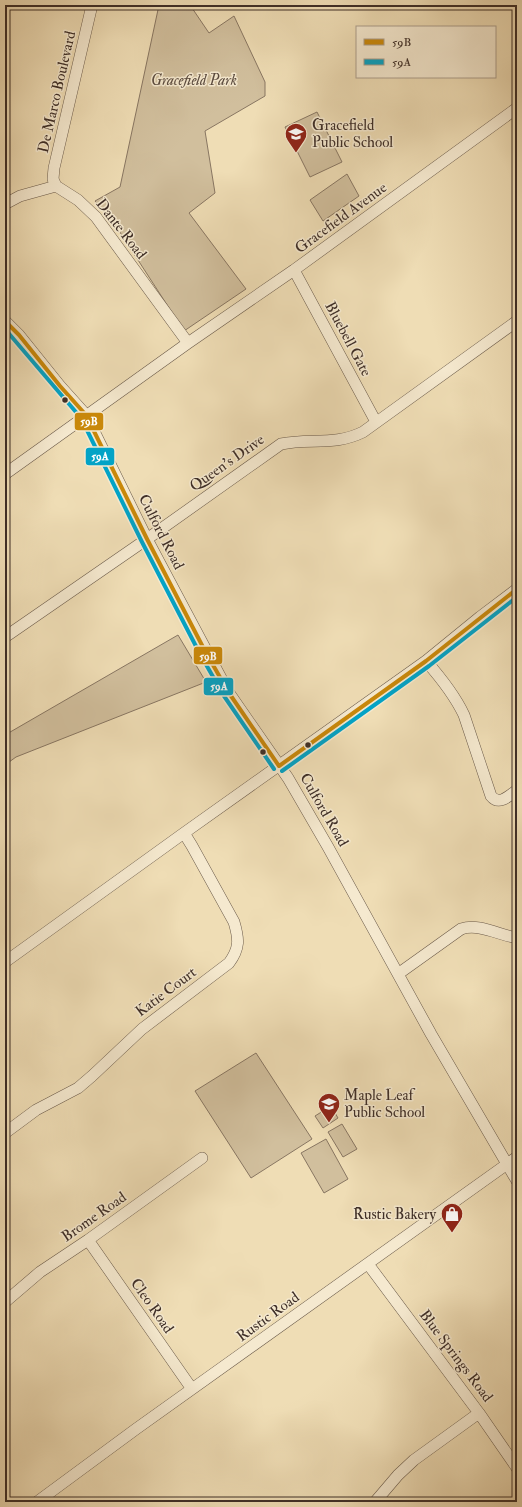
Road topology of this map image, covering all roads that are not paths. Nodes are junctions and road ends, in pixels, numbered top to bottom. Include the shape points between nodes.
1 (92, 5) edge
2 (517, 108) edge
3 (56, 186) junction
4 (5, 204) edge
5 (294, 270) junction
6 (5, 321) edge
7 (517, 321) edge
8 (188, 343) junction
9 (86, 416) junction
10 (376, 422) junction
11 (5, 474) edge
12 (147, 539) junction
13 (517, 589) edge
14 (5, 637) edge
15 (426, 661) junction
16 (279, 766) junction
17 (517, 790) edge
18 (184, 833) junction
19 (517, 938) edge
20 (5, 962) edge
21 (398, 974) junction
22 (5, 1133) edge
23 (517, 1157) edge
24 (202, 1158) dead end
25 (507, 1165) junction
26 (517, 1181) edge
27 (88, 1240) junction
28 (368, 1264) junction
29 (5, 1302) edge
30 (192, 1389) junction
31 (479, 1413) junction
32 (517, 1468) edge
33 (37, 1502) edge
34 (375, 1502) edge

1 - 3 street, De Marco Boulevard via 54,168 53,179
2 - 5 street, Gracefield Avenue
3 - 4 street via 20,196
3 - 8 street, Dante Road via 78,200 96,217
5 - 8 street, Gracefield Avenue
5 - 10 street, Bluebell Gate
6 - 9 street, Culford Road
7 - 10 street, Queen's Drive
8 - 9 street, Gracefield Avenue
9 - 11 street, Gracefield Avenue
9 - 12 street, Culford Road
10 - 12 street, Queen's Drive via 363,432 338,441 297,441 281,444
12 - 14 street, Queen's Drive
12 - 16 street, Culford Road via 229,693
13 - 15 street
15 - 16 street
15 - 17 street via 462,710 491,796 494,800 500,800
16 - 18 street
16 - 21 street, Culford Road via 328,847
18 - 20 street
18 - 22 street, Katie Court via 234,922 238,936 238,948 234,956 229,963 142,1029 78,1088 36,1110
19 - 21 street via 466,928
21 - 25 street, Culford Road
23 - 25 street, Rustic Road
24 - 27 street, Brome Road
25 - 26 street, Culford Road
25 - 28 street, Rustic Road
27 - 29 street, Brome Road via 40,1272
27 - 30 street, Cleo Road
28 - 30 street, Rustic Road
28 - 31 street, Blue Springs Road
30 - 33 street, Rustic Road
31 - 32 street, Blue Springs Road
31 - 34 street via 414,1460

